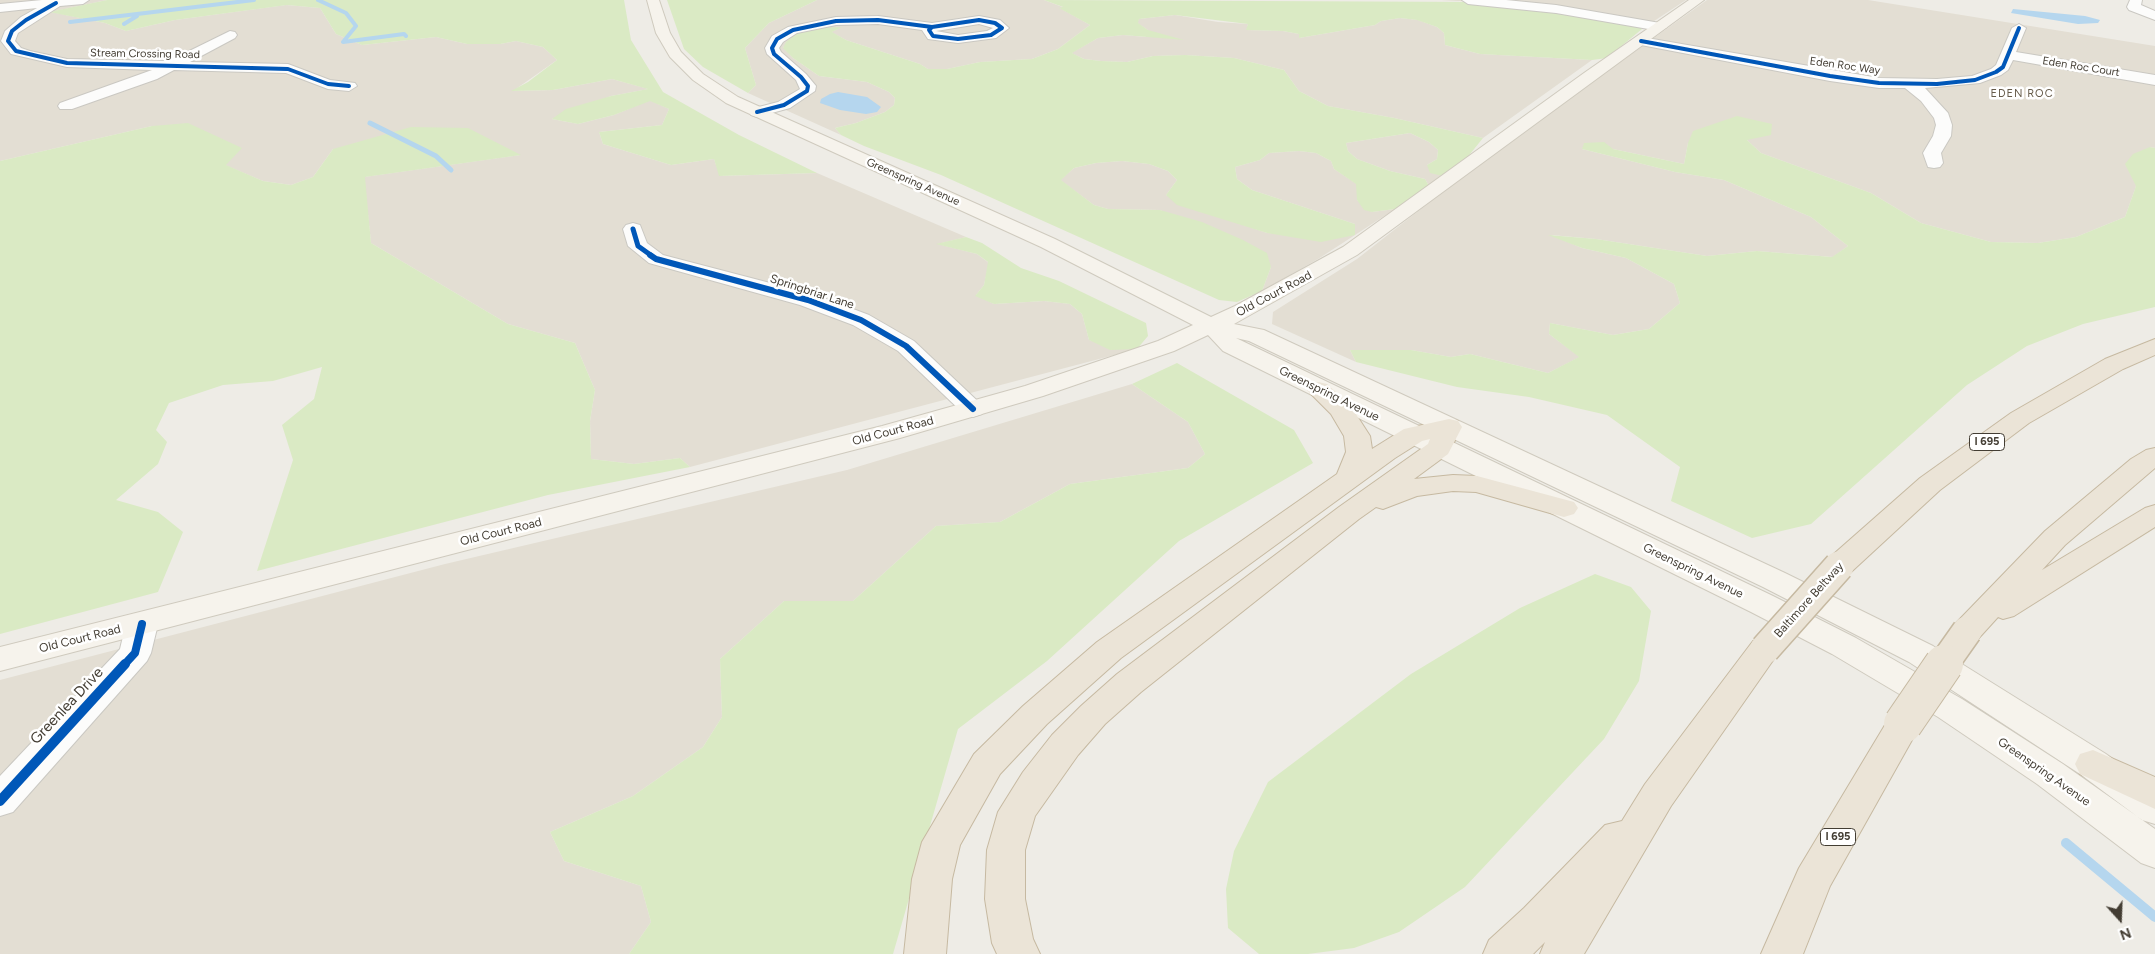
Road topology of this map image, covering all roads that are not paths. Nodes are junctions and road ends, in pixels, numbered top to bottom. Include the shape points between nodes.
1 (83, 0) edge
2 (653, 0) edge
3 (1468, 0) edge
4 (1698, 0) edge
5 (2136, 0) edge
6 (56, 3) junction
7 (0, 8) edge
8 (2155, 16) edge
9 (932, 27) dead end
10 (1660, 27) junction
11 (2019, 28) dead end
12 (230, 35) dead end
13 (1641, 41) junction
14 (2007, 55) junction
15 (175, 65) junction
16 (2155, 80) edge
17 (1909, 84) junction
18 (349, 86) dead end
19 (66, 106) dead end
20 (757, 112) junction
21 (1934, 163) dead end
22 (633, 229) dead end
23 (1212, 326) junction
24 (2155, 346) edge
25 (1318, 389) junction
26 (973, 409) junction
27 (1412, 435) junction
28 (1444, 438) junction
29 (2155, 456) edge
30 (1349, 495) junction
31 (1564, 508) junction
32 (2155, 514) edge
33 (142, 624) junction
34 (1970, 628) junction
35 (0, 660) edge
36 (2093, 764) junction
37 (2155, 794) edge
38 (1658, 795) junction
39 (0, 802) edge
40 (2155, 809) edge
41 (2155, 851) edge
42 (925, 954) edge
43 (1019, 954) edge
44 (1504, 954) edge
45 (1561, 954) edge
46 (1782, 954) edge

1 - 6 street
2 - 20 main road, Greenspring Avenue via 663,34 681,60 714,88
3 - 10 street via 1556,9
4 - 10 main road, Old Court Road
5 - 8 street via 2134,7
6 - 7 street
6 - 15 street, Stream Crossing Road via 17,26 9,37 11,46 26,56 67,63
9 - 20 street via 852,20 805,27 782,35 773,44 774,54 801,77 808,86 807,91 784,105
10 - 13 main road, Old Court Road
11 - 14 street, Eden Roc Way
12 - 15 street
13 - 17 street, Eden Roc Way via 1830,76
13 - 23 main road, Old Court Road via 1350,251
14 - 16 street, Eden Roc Court
14 - 17 street, Eden Roc Way via 2003,67 1988,76 1959,82
15 - 18 street, Stream Crossing Road via 288,69 328,84
15 - 19 street via 133,84
17 - 21 street via 1927,98 1942,117 1942,136 1932,153
20 - 23 main road, Greenspring Avenue via 1048,243
22 - 26 street, Springbriar Lane via 638,246 656,259 808,300 861,320 906,346
23 - 25 main road, Greenspring Avenue via 1231,346
23 - 26 main road, Old Court Road via 1132,358
23 - 28 main road, Greenspring Avenue via 1256,335
24 - 38 highway, Baltimore Beltway / I 695, bridge via 2114,364 2020,418 1930,484 1839,566 1765,649
25 - 27 main road, Greenspring Avenue
25 - 30 highway via 1341,410 1357,436 1359,452
26 - 33 main road, Old Court Road
27 - 28 main road, Greenspring Avenue
27 - 30 highway
28 - 30 highway
28 - 31 main road, Greenspring Avenue
28 - 36 main road, Greenspring Avenue via 1774,580 1921,654
29 - 34 highway, I 695 via 2055,538
30 - 31 highway via 1453,483 1477,484
30 - 42 highway via 1109,650 1035,715 986,764 941,842 932,879
30 - 43 highway via 1115,695 1065,745 1036,782 1017,812 1006,850 1005,899 1013,943
31 - 41 main road, Greenspring Avenue via 1844,646 2050,774
32 - 34 highway
33 - 35 main road, Old Court Road
33 - 39 street, Greenlea Drive via 135,653
34 - 46 highway, I 695, bridge via 1903,724 1813,880
36 - 37 highway
36 - 40 main road, Greenspring Avenue
38 - 44 highway
38 - 45 highway, Baltimore Beltway / I 695

